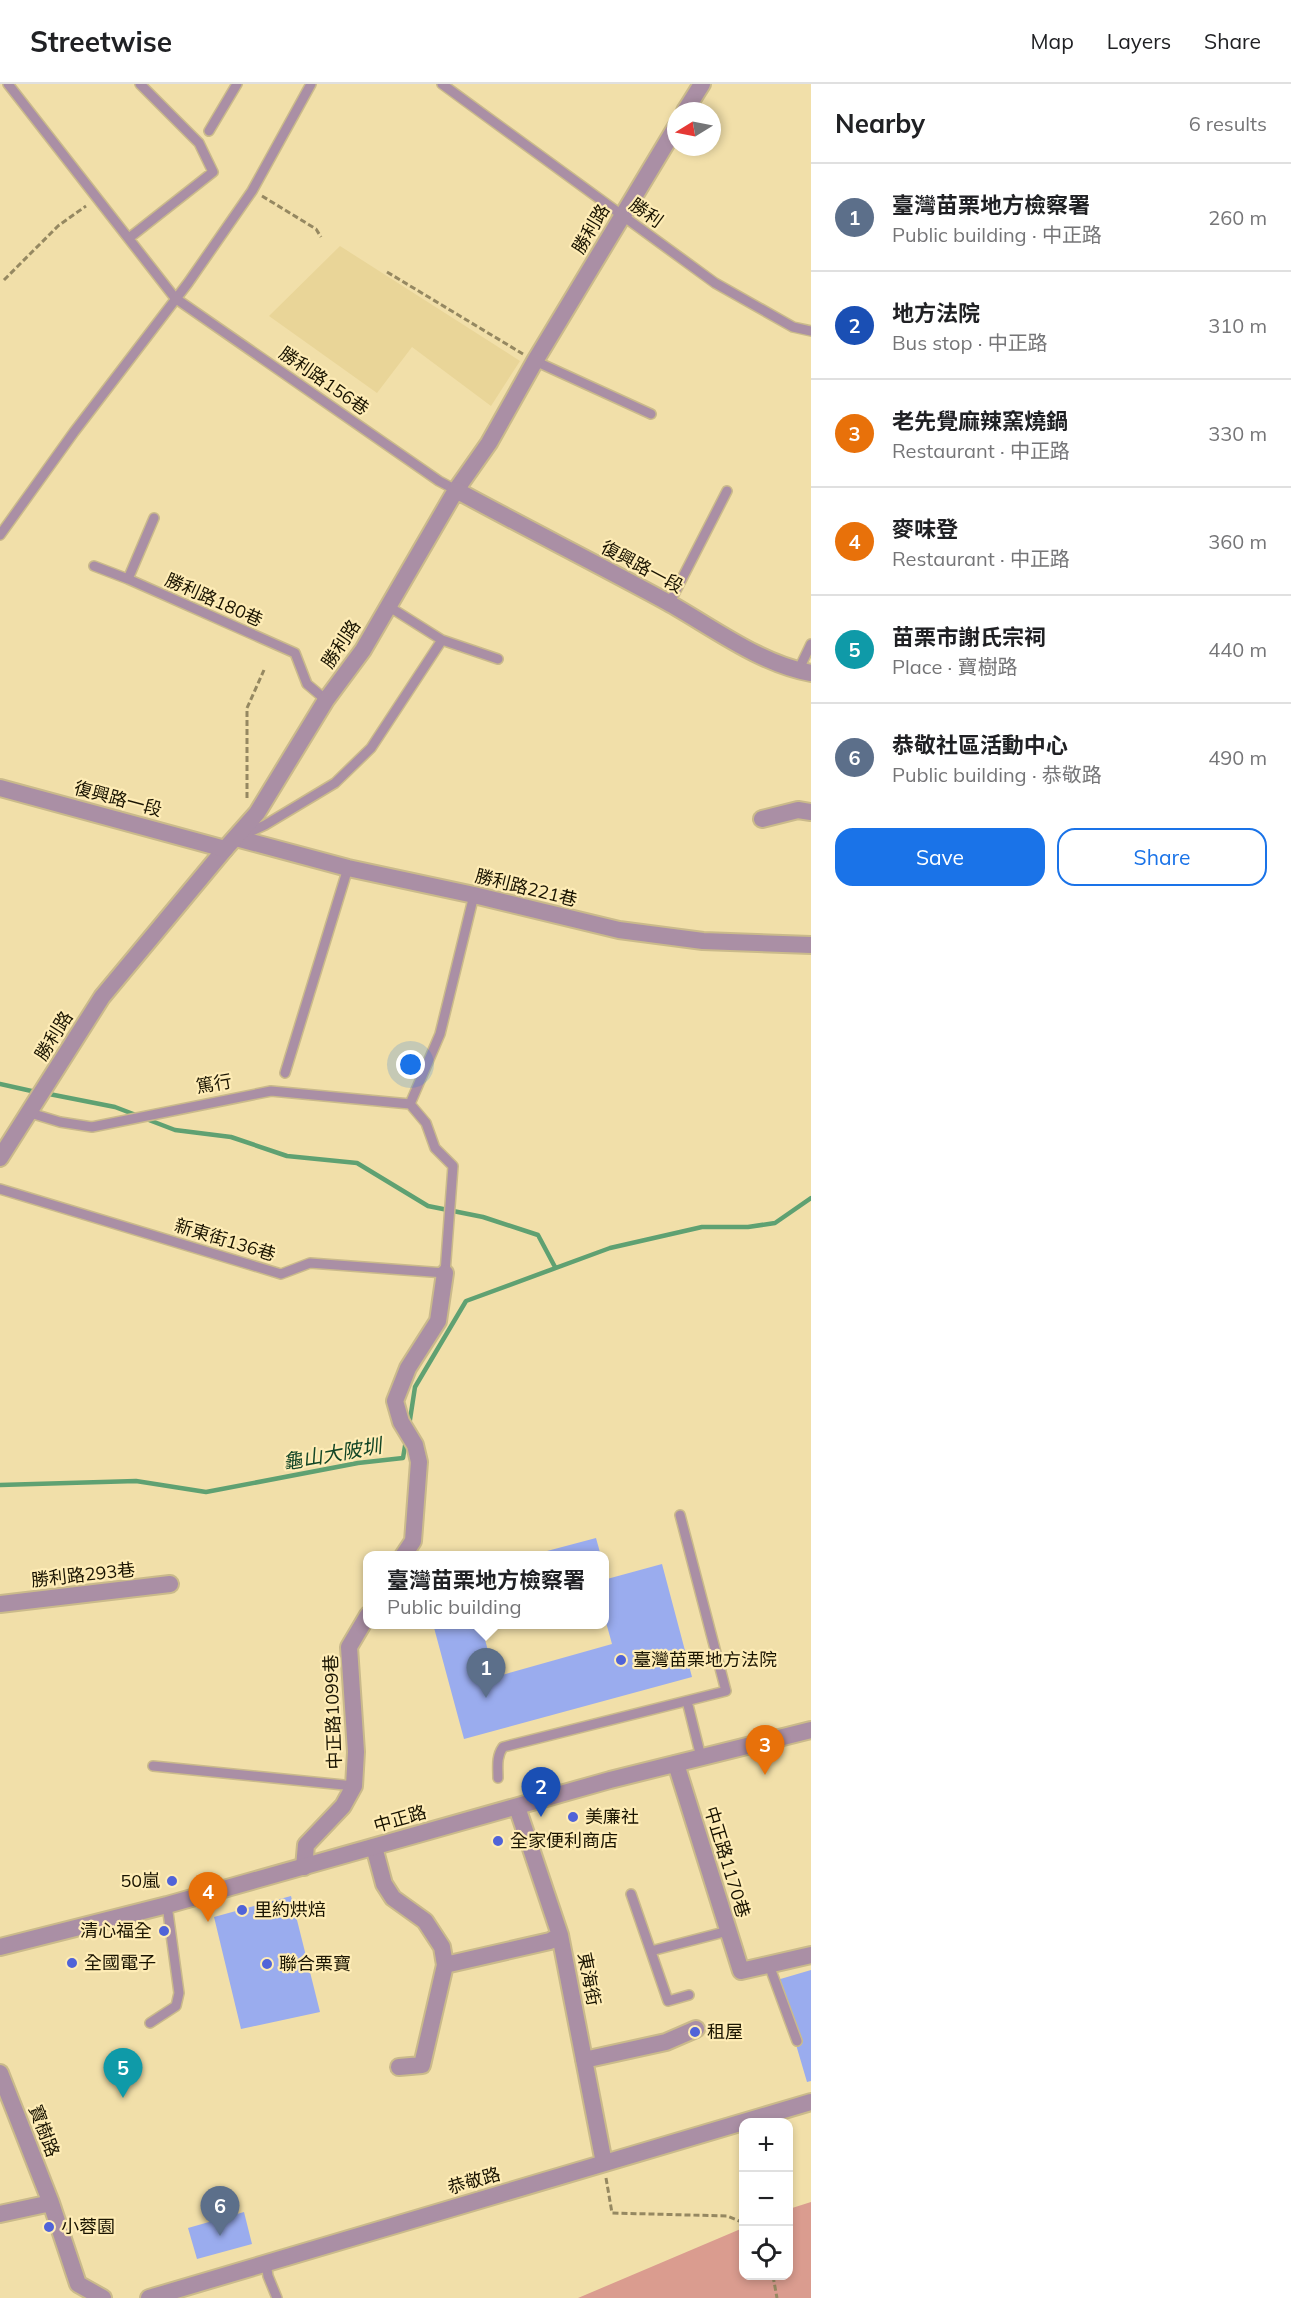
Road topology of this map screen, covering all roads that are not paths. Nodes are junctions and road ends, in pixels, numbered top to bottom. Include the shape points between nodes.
1 (8, 84) edge
2 (140, 84) edge
3 (237, 84) edge
4 (311, 84) edge
5 (442, 84) edge
6 (702, 84) edge
7 (691, 102) edge
8 (209, 131) dead end
9 (667, 142) edge
10 (622, 215) junction
11 (129, 238) junction
12 (175, 298) junction
13 (811, 331) edge
14 (535, 361) junction
15 (651, 414) dead end
16 (456, 490) junction
17 (727, 491) dead end
18 (154, 518) dead end
19 (0, 536) edge
20 (94, 566) dead end
21 (128, 579) junction
22 (669, 603) junction
23 (388, 606) junction
24 (442, 640) junction
25 (811, 644) edge
26 (498, 659) dead end
27 (804, 672) edge
28 (326, 700) junction
29 (0, 788) edge
30 (811, 812) edge
31 (762, 819) dead end
32 (231, 844) junction
33 (348, 868) junction
34 (474, 895) junction
35 (811, 945) edge
36 (285, 1073) dead end
37 (410, 1104) junction
38 (27, 1112) junction
39 (0, 1158) edge
40 (0, 1189) edge
41 (445, 1273) junction
42 (680, 1515) dead end
43 (407, 1551) edge
44 (170, 1584) dead end
45 (0, 1604) edge
46 (363, 1623) edge
47 (687, 1701) junction
48 (811, 1730) edge
49 (701, 1757) junction
50 (676, 1764) junction
51 (153, 1766) dead end
52 (498, 1778) dead end
53 (354, 1786) junction
54 (517, 1807) junction
55 (374, 1847) junction
56 (304, 1867) junction
57 (631, 1894) dead end
58 (167, 1905) junction
59 (729, 1931) junction
60 (560, 1935) junction
61 (0, 1947) edge
62 (651, 1951) junction
63 (811, 1955) edge
64 (445, 1965) junction
65 (769, 1965) junction
66 (688, 1995) dead end
67 (150, 2023) dead end
68 (696, 2029) dead end
69 (797, 2041) dead end
70 (584, 2060) junction
71 (399, 2067) dead end
72 (0, 2073) edge
73 (811, 2102) edge
74 (604, 2163) junction
75 (51, 2203) junction
76 (0, 2214) edge
77 (266, 2263) junction
78 (103, 2298) edge
79 (149, 2298) edge
80 (277, 2298) edge

1 - 11 lane, 勝利路156巷
2 - 11 lane via 199,143 213,172
3 - 8 lane
4 - 12 lane via 252,190
5 - 10 lane, 勝利
6 - 7 street
9 - 10 street, 勝利路
10 - 13 lane, 勝利 via 716,282 793,327
10 - 14 street, 勝利路
11 - 12 lane, 勝利路156巷
12 - 16 lane, 勝利路156巷
12 - 19 lane
14 - 15 lane
14 - 16 street, 勝利路 via 489,443
16 - 22 street, 復興路一段
16 - 23 street, 勝利路
17 - 22 lane
18 - 21 lane
20 - 21 lane, 勝利路180巷
21 - 28 lane, 勝利路180巷 via 296,653 307,684
22 - 27 street, 復興路一段 via 744,647
23 - 24 lane
23 - 28 street, 勝利路 via 363,650
24 - 26 lane
24 - 32 lane via 371,747 335,783
25 - 27 lane
28 - 32 street, 勝利路 via 256,813
29 - 32 street, 復興路一段
30 - 31 street via 798,810
32 - 33 street, 勝利路221巷
32 - 38 street, 勝利路 via 102,998
33 - 34 street, 勝利路221巷
33 - 36 lane
34 - 35 street, 勝利路221巷 via 619,930 703,941
34 - 37 lane via 440,1034
37 - 38 lane, 篤行 via 271,1091 92,1127
37 - 41 lane via 426,1123 435,1148 453,1166
38 - 39 street, 勝利路
40 - 41 lane, 新東街136巷 via 281,1274 310,1263
41 - 43 street via 438,1322 408,1368 395,1401 419,1462 413,1541
42 - 47 lane via 726,1691
44 - 45 street, 勝利路293巷
46 - 53 street, 中正路1099巷 via 349,1647 357,1752
47 - 49 lane
47 - 52 lane via 503,1748 498,1754
48 - 49 street, 中正路
49 - 50 street, 中正路
50 - 54 street, 中正路
50 - 59 street, 中正路1170巷
51 - 53 lane
53 - 56 street, 中正路1099巷 via 343,1806 306,1845
54 - 55 street, 中正路
54 - 60 street, 東海街
55 - 56 street, 中正路
55 - 64 street via 384,1884 393,1898 425,1921 442,1947
56 - 58 street, 中正路
57 - 62 lane
58 - 61 street, 中正路
58 - 67 lane via 179,1993 176,2006
59 - 62 lane
59 - 65 street, 中正路1170巷 via 741,1971
60 - 64 street via 550,1941
60 - 70 street, 東海街
62 - 66 lane via 668,2001
63 - 65 street
64 - 71 street via 422,2065
65 - 69 lane
68 - 70 street via 666,2042
70 - 74 street, 東海街
72 - 75 street, 寶樹路
73 - 74 street, 恭敬路
74 - 77 street, 恭敬路
75 - 76 street
75 - 78 street via 78,2284
77 - 79 street, 恭敬路
77 - 80 lane

